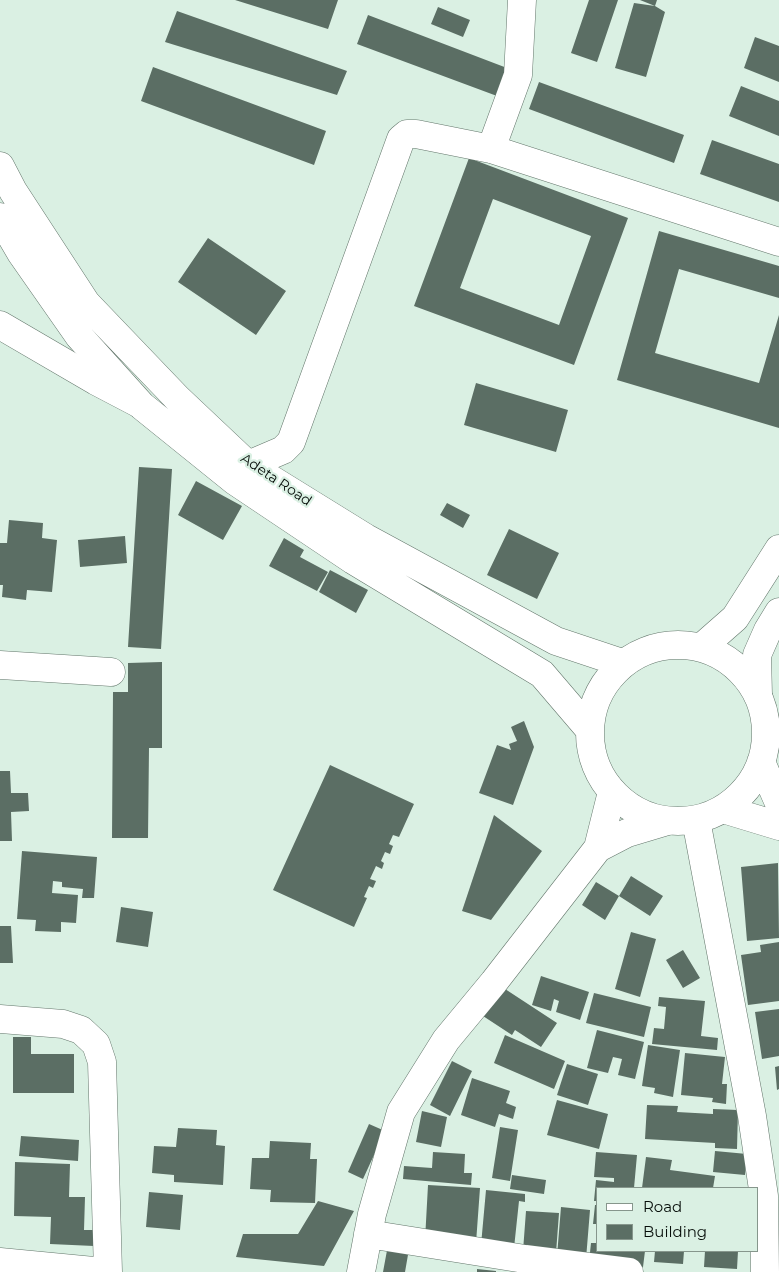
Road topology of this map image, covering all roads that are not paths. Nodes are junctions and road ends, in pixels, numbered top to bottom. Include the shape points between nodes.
1 (522, 0) edge
2 (491, 149) junction
3 (0, 166) edge
4 (0, 217) edge
5 (779, 242) edge
6 (0, 324) edge
7 (142, 406) junction
8 (248, 465) junction
9 (779, 549) edge
10 (779, 612) edge
11 (702, 647) junction
12 (622, 663) junction
13 (0, 665) edge
14 (111, 672) dead end
15 (758, 695) junction
16 (589, 729) junction
17 (761, 762) junction
18 (612, 792) junction
19 (779, 804) edge
20 (723, 809) junction
21 (696, 820) junction
22 (666, 821) junction
23 (779, 826) edge
24 (598, 848) junction
25 (0, 1019) edge
26 (368, 1234) junction
27 (0, 1262) edge
28 (104, 1272) edge
29 (108, 1272) edge
30 (361, 1272) edge
31 (629, 1272) edge
32 (765, 1272) edge

1 - 2 main road via 518,75
2 - 5 main road
2 - 8 main road via 416,134 408,134 401,139 291,442 283,450
3 - 8 main road, Adeta Road via 86,303 177,398
4 - 7 main road, Adeta Road via 21,253 80,336
6 - 7 main road
7 - 16 main road, Adeta Road via 235,481 353,560 542,674
8 - 12 main road, Adeta Road via 366,538 556,641
9 - 11 main road via 735,618
10 - 15 main road via 757,655
11 - 12 main road via 660,645
11 - 15 main road via 736,666
12 - 16 main road via 597,696
13 - 14 main road
15 - 17 main road via 766,728
16 - 18 main road via 594,762
17 - 19 main road
17 - 20 main road via 745,791
18 - 22 main road via 639,812
18 - 24 main road
20 - 21 main road
20 - 23 main road
21 - 22 main road
21 - 32 main road via 752,1116 764,1196
22 - 24 main road via 627,833
24 - 26 main road via 446,1040 401,1112
25 - 29 main road via 63,1024 81,1030 96,1044 102,1062
26 - 30 main road
26 - 31 main road
27 - 28 main road

